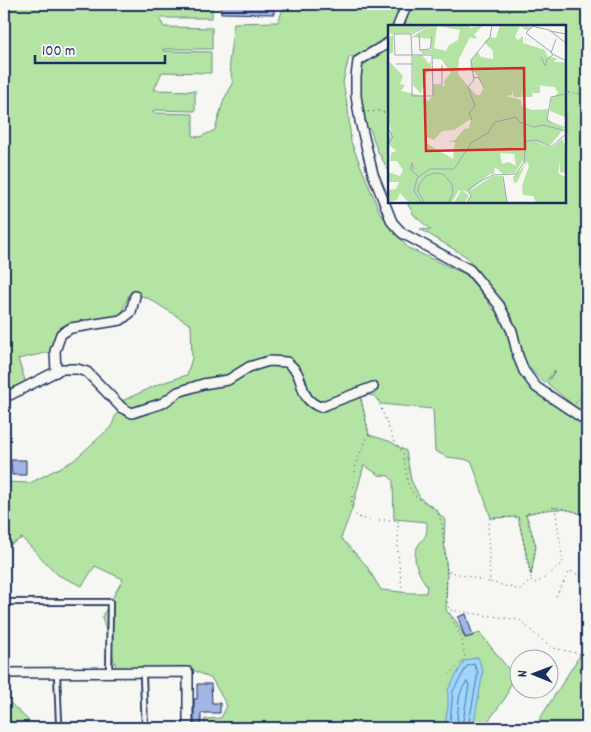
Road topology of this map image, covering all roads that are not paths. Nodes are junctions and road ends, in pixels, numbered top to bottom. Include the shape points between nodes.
1 (407, 4) edge
2 (398, 25) edge
3 (388, 43) edge
4 (135, 296) dead end
5 (56, 372) junction
6 (373, 387) road end
7 (4, 395) edge
8 (587, 421) edge
9 (4, 602) edge
10 (109, 672) junction
11 (144, 672) junction
12 (4, 673) edge
13 (57, 674) junction
14 (59, 722) dead end
15 (145, 728) edge
16 (188, 728) edge

1 - 2 street
3 - 8 street via 358,61 356,96 373,174 392,222 402,233 470,270 499,305 512,331 524,371 542,392
4 - 5 street via 131,312 121,320 71,328 61,334 55,351
5 - 6 street via 77,368 87,372 122,408 132,413 163,402 178,392 228,380 249,367 269,362 287,362 296,372 303,393 312,404 320,407
5 - 7 street
9 - 10 lane via 110,602
10 - 11 street
10 - 13 street
11 - 15 lane
11 - 16 street via 188,672
12 - 13 street
13 - 14 lane

